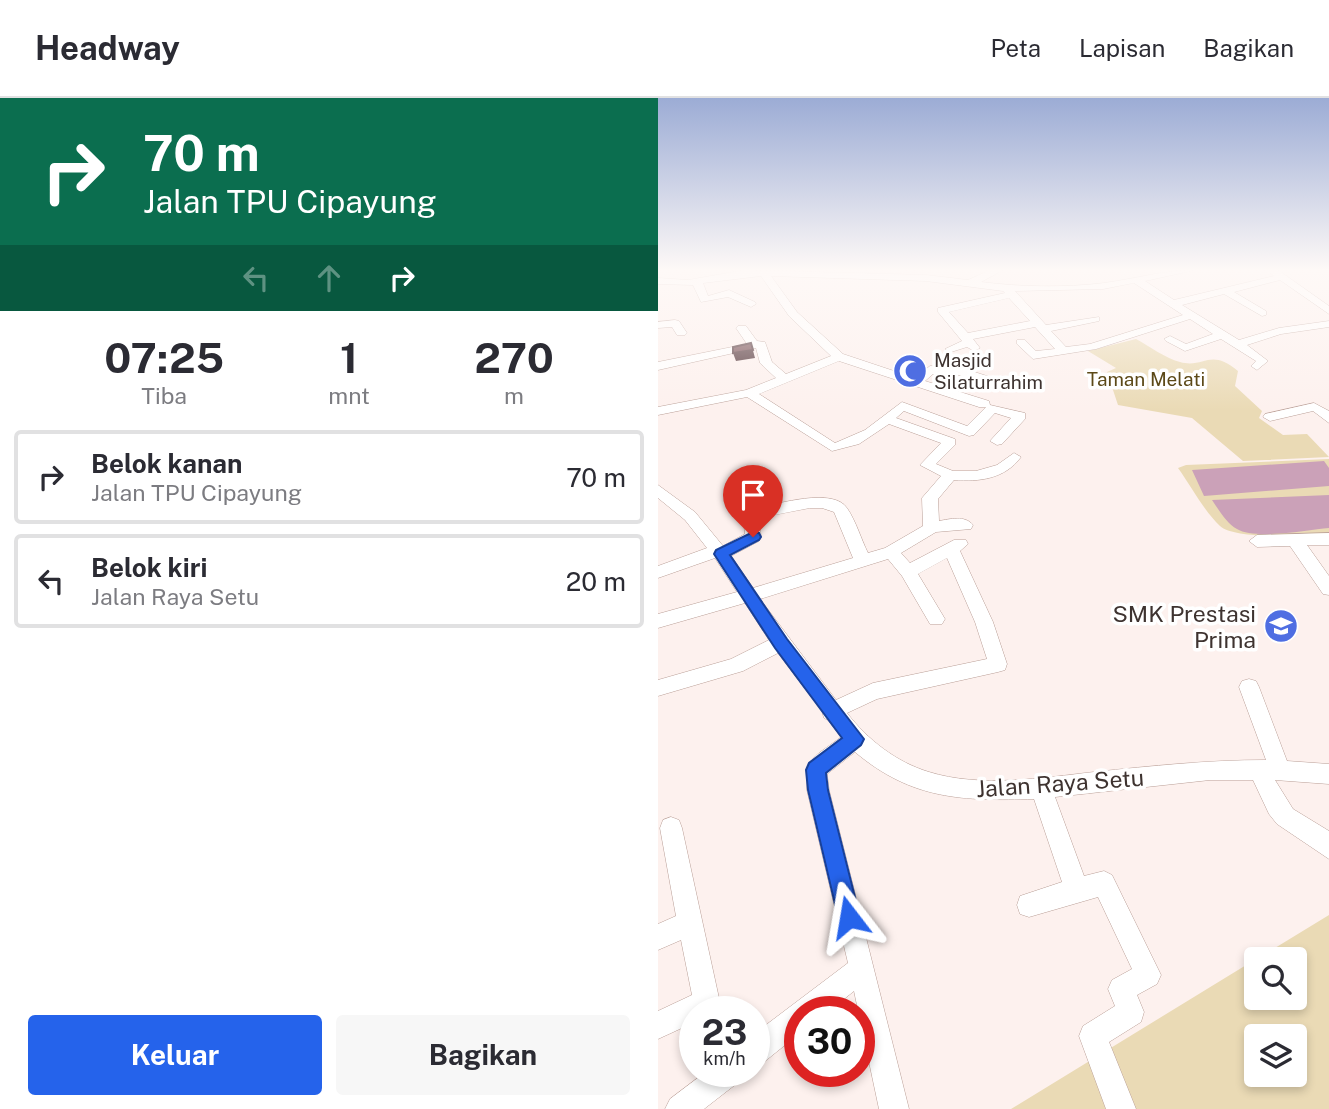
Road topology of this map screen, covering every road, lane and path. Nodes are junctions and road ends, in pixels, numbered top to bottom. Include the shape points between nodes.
1 (796, 317) edge
2 (948, 317) edge
3 (1033, 317) edge
4 (1186, 317) edge
5 (1192, 317) edge
6 (1095, 319) dead end
7 (1329, 324) edge
8 (658, 325) edge
9 (1041, 326) junction
10 (742, 328) dead end
11 (681, 332) dead end
12 (1221, 335) junction
13 (1170, 340) dead end
14 (970, 342) junction
15 (1021, 342) dead end
16 (753, 345) junction
17 (1237, 345) junction
18 (951, 349) dead end
19 (1063, 351) junction
20 (839, 357) junction
21 (658, 366) edge
22 (1257, 366) dead end
23 (783, 378) junction
24 (917, 382) junction
25 (1015, 387) dead end
26 (749, 393) junction
27 (984, 404) dead end
28 (658, 411) edge
29 (1270, 416) dead end
30 (887, 419) junction
31 (1329, 419) edge
32 (997, 441) dead end
33 (1014, 457) dead end
34 (950, 475) junction
35 (658, 491) edge
36 (965, 524) dead end
37 (931, 528) junction
38 (1329, 539) edge
39 (1257, 541) dead end
40 (1296, 542) junction
41 (720, 552) junction
42 (891, 552) junction
43 (863, 561) junction
44 (658, 572) edge
45 (908, 572) junction
46 (1329, 589) edge
47 (751, 596) junction
48 (936, 619) dead end
49 (658, 621) edge
50 (781, 643) junction
51 (1249, 687) dead end
52 (658, 688) edge
53 (831, 712) junction
54 (855, 739) junction
55 (1270, 770) junction
56 (1329, 774) edge
57 (1041, 788) junction
58 (671, 828) dead end
59 (1329, 847) edge
60 (1077, 890) junction
61 (1030, 905) dead end
62 (690, 923) junction
63 (658, 937) edge
64 (862, 968) junction
65 (706, 996) edge
66 (826, 996) edge
67 (679, 1017) edge
68 (658, 1025) edge
69 (784, 1029) edge
70 (770, 1039) edge
71 (708, 1087) edge
72 (680, 1109) edge
73 (894, 1109) edge
74 (1121, 1109) edge

1 - 20 street
2 - 14 street
3 - 9 street
4 - 19 street via 1092,348
5 - 12 street
6 - 9 street
7 - 17 street via 1279,331
8 - 11 street via 675,323
9 - 14 street
9 - 19 street
10 - 16 street
12 - 13 street via 1185,348
12 - 17 street
14 - 18 street
15 - 19 street via 1032,355
16 - 21 street
16 - 23 street via 762,344 766,363
17 - 22 street via 1262,360
20 - 23 street
20 - 24 street
23 - 26 street
24 - 25 street via 929,370 944,369
24 - 27 street
26 - 28 street
26 - 30 street via 832,447 876,430
29 - 31 street via 1314,407
30 - 32 street via 902,406 970,432 993,408 1020,416
30 - 34 street via 950,442 927,466
33 - 34 street via 1000,470
34 - 37 street via 930,498
35 - 41 street, Jalan Raya Setu via 690,516
36 - 37 street
37 - 42 street
38 - 40 street
39 - 40 street
40 - 46 street
41 - 43 street via 753,537 750,508 836,505
41 - 44 street
41 - 47 street, Jalan Raya Setu
42 - 43 street
42 - 45 street
43 - 47 street
45 - 48 street
45 - 53 street via 956,547 998,664 873,691
47 - 49 street
47 - 50 street, Jalan Raya Setu
50 - 52 street via 736,665
50 - 53 street, Jalan Raya Setu
51 - 55 street
53 - 54 street, Jalan Raya Setu
54 - 57 street, Jalan Raya Setu via 879,759 926,782 970,790
54 - 64 street via 816,770
55 - 56 street, Jalan Raya Setu
55 - 57 street, Jalan Raya Setu via 1210,770
55 - 59 street via 1280,811 1316,832
57 - 60 street
58 - 62 street
60 - 61 street
60 - 74 street via 1104,883 1148,975 1121,989 1131,1012 1093,1036
62 - 63 street
62 - 65 street
64 - 66 street
64 - 73 street
67 - 68 street
69 - 70 street
71 - 72 street

